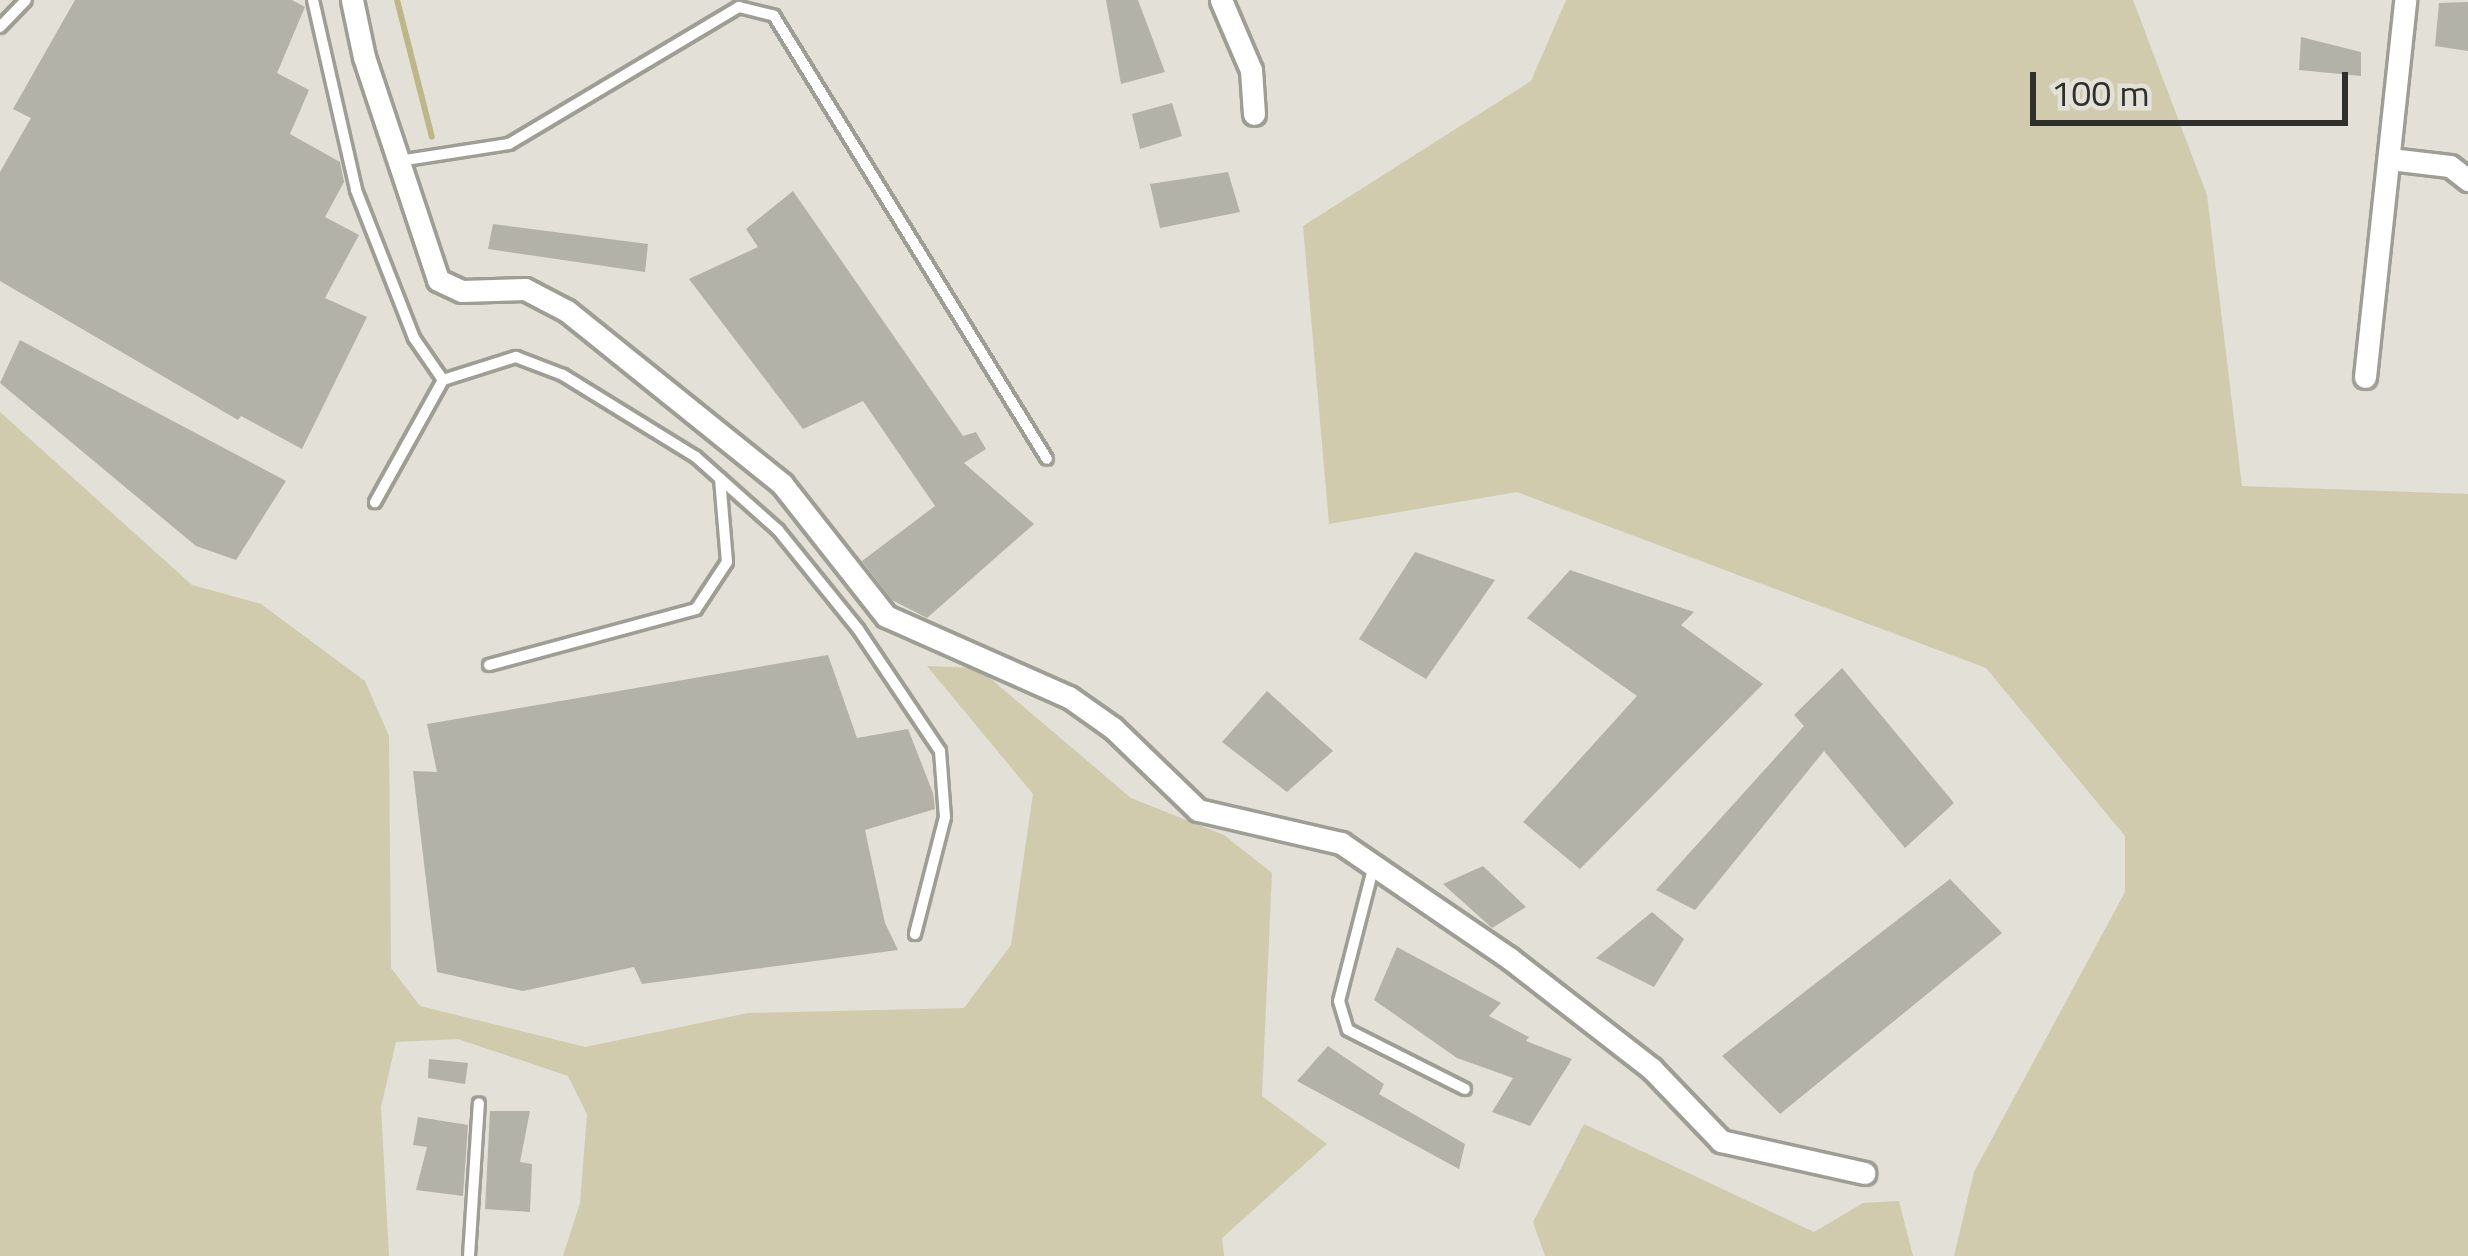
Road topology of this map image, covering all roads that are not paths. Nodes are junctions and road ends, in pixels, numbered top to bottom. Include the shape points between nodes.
1 (26, 0) edge
2 (313, 0) edge
3 (352, 0) edge
4 (1221, 0) edge
5 (2405, 0) edge
6 (0, 27) edge
7 (1254, 114) dead end
8 (2390, 159) junction
9 (398, 161) junction
10 (2468, 179) edge
11 (2365, 377) dead end
12 (443, 380) junction
13 (1048, 459) dead end
14 (719, 478) junction
15 (375, 502) dead end
16 (489, 665) dead end
17 (1373, 865) junction
18 (915, 934) dead end
19 (1465, 1089) dead end
20 (479, 1103) dead end
21 (1864, 1173) dead end
22 (470, 1256) edge

1 - 6 lane
2 - 12 lane via 356,190 414,338
3 - 9 street
4 - 7 street via 1251,70
5 - 8 street
8 - 10 street via 2450,166
8 - 11 street
9 - 13 lane via 509,144 739,8 774,16
9 - 17 street via 438,280 462,291 525,289 567,311 782,484 886,616 1069,697 1198,810 1341,843
12 - 14 lane via 516,357 563,375
12 - 15 lane
14 - 16 lane via 727,562 696,609
14 - 18 lane via 778,530 832,596 940,751 945,817
17 - 19 lane via 1339,1001 1348,1030
17 - 21 street via 1652,1069 1721,1141
20 - 22 lane

